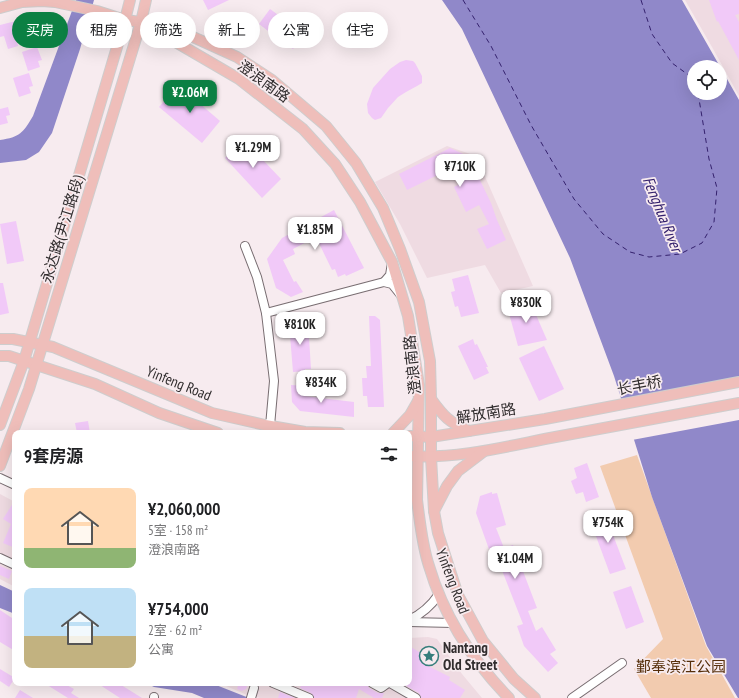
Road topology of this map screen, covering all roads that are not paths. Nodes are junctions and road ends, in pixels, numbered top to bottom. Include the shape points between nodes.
1 (130, 0) edge
2 (146, 0) edge
3 (0, 8) edge
4 (100, 12) edge
5 (127, 12) edge
6 (143, 12) edge
7 (140, 25) edge
8 (196, 38) edge
9 (117, 48) edge
10 (186, 48) edge
11 (245, 246) dead end
12 (392, 262) junction
13 (384, 282) junction
14 (402, 296) junction
15 (266, 313) junction
16 (0, 339) edge
17 (30, 342) junction
18 (42, 345) junction
19 (4, 356) edge
20 (24, 361) junction
21 (36, 364) junction
22 (739, 382) edge
23 (419, 399) junction
24 (432, 399) junction
25 (739, 403) edge
26 (545, 419) joint
27 (0, 425) edge
28 (270, 426) junction
29 (13, 430) edge
30 (209, 430) edge
31 (293, 430) edge
32 (396, 430) edge
33 (469, 431) junction
34 (12, 434) edge
35 (413, 436) edge
36 (431, 437) junction
37 (485, 450) junction
38 (413, 456) edge
39 (431, 458) junction
40 (0, 466) edge
41 (0, 478) edge
42 (12, 484) edge
43 (412, 503) edge
44 (434, 511) junction
45 (419, 516) junction
46 (0, 558) edge
47 (12, 564) edge
48 (439, 594) junction
49 (412, 619) edge
50 (412, 621) edge
51 (453, 624) junction
52 (622, 663) dead end
53 (279, 686) edge
54 (394, 686) edge
55 (254, 688) dead end
56 (251, 698) edge
57 (309, 698) edge
58 (416, 698) edge
59 (509, 698) edge
60 (536, 698) edge
61 (572, 698) edge

1 - 5 main road, 永达路(尹江路段)
2 - 6 main road, 永达路(尹江路段)
3 - 4 main road via 22,2 42,1
7 - 18 main road, 永达路(尹江路段)
8 - 24 main road, 澄浪南路 via 237,58 272,80 326,126 356,163 383,208 419,302 430,361
9 - 17 main road, 永达路(尹江路段)
10 - 12 main road, 澄浪南路 via 239,79 304,129 335,164 360,202
11 - 15 street via 257,277
12 - 13 street via 390,275
12 - 14 main road, 澄浪南路
13 - 14 street via 392,284
13 - 15 street
14 - 23 main road, 澄浪南路 via 408,316
15 - 28 street via 274,381
16 - 17 main road, Yinfeng Road
17 - 18 main road, Yinfeng Road
17 - 20 main road, 永达路(尹江路段)
18 - 21 main road, 永达路(尹江路段)
18 - 28 main road, Yinfeng Road via 53,347 212,412
19 - 20 main road
20 - 21 main road
20 - 27 main road, 永达路(尹江路段)
21 - 29 main road, 永达路(尹江路段)
21 - 30 main road via 95,384 159,413
22 - 26 main road, 长丰桥
23 - 32 main road via 410,415
23 - 35 main road, 澄浪南路
24 - 33 main road via 452,424
24 - 36 main road, 澄浪南路
25 - 37 main road via 507,448
26 - 33 main road, 解放南路
28 - 31 main road, Yinfeng Road
33 - 36 main road, 解放南路
34 - 40 main road, 永达路(尹江路段)
35 - 36 main road
35 - 38 main road, Yinfeng Road
36 - 39 main road, Yinfeng Road
37 - 39 main road
37 - 44 main road via 458,471
38 - 39 main road
38 - 45 main road, Yinfeng Road
39 - 44 main road, Yinfeng Road
41 - 42 street
43 - 45 main road
44 - 60 main road, Yinfeng Road via 438,534 458,595 483,641 514,679
45 - 48 main road, Yinfeng Road via 428,566
46 - 47 street
48 - 49 street via 432,605
48 - 51 main road, Yinfeng Road
50 - 51 street
51 - 59 main road, Yinfeng Road via 488,677
52 - 61 street
53 - 57 street
54 - 58 street
55 - 56 street

